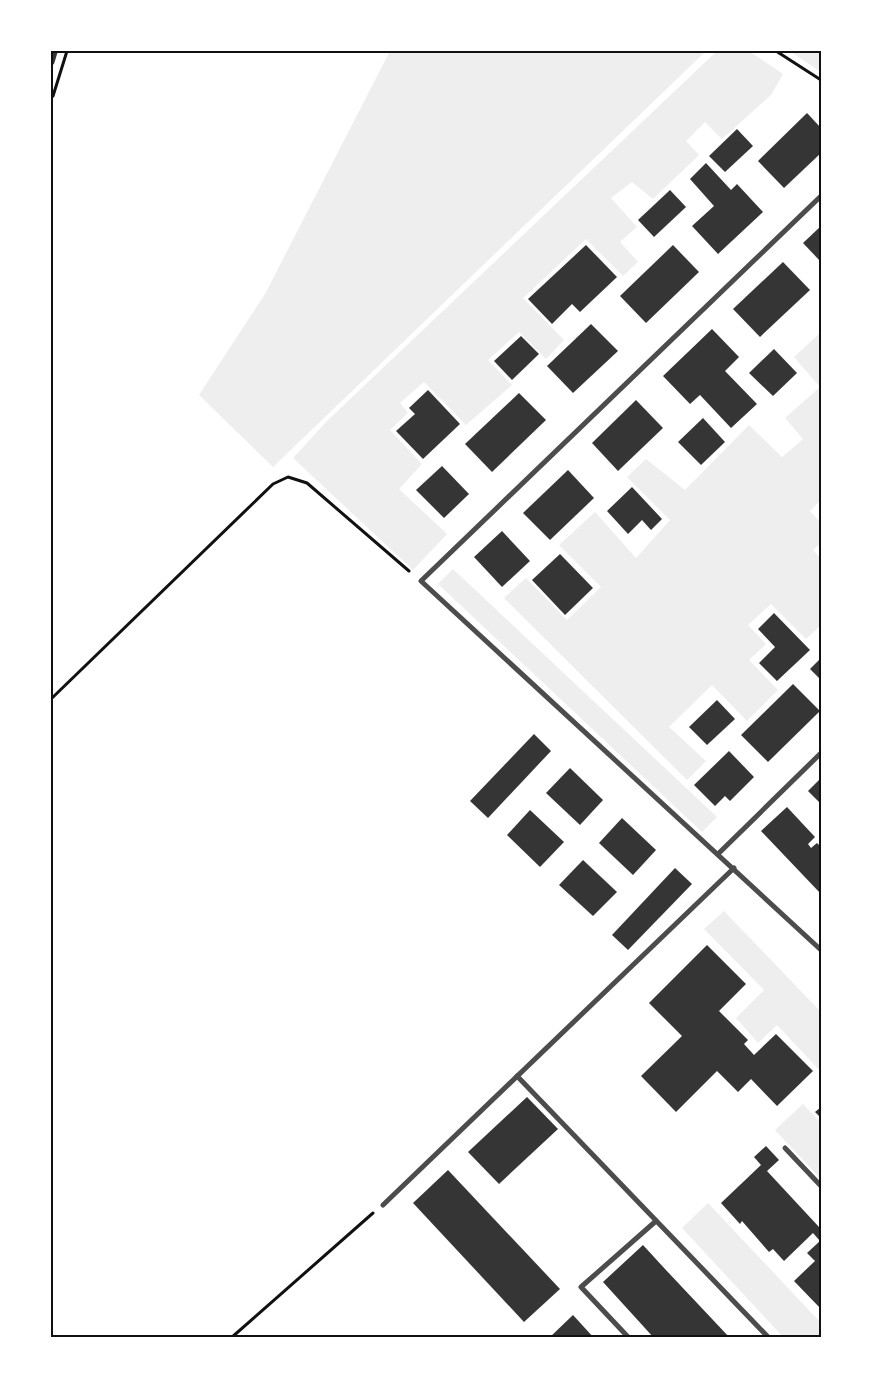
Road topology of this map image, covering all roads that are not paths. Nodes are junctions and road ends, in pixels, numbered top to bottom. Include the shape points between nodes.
1 (821, 196) edge
2 (821, 753) edge
3 (718, 854) junction
4 (734, 868) junction
5 (821, 950) edge
6 (517, 1076) junction
7 (785, 1148) dead end
8 (821, 1186) edge
9 (383, 1204) road end
10 (656, 1221) junction
11 (629, 1338) edge
12 (769, 1338) edge

1 - 3 street via 421,582
2 - 3 street
3 - 4 street
4 - 5 street
4 - 6 street
6 - 9 street
6 - 10 street
7 - 8 street
10 - 11 street via 582,1287
10 - 12 street

